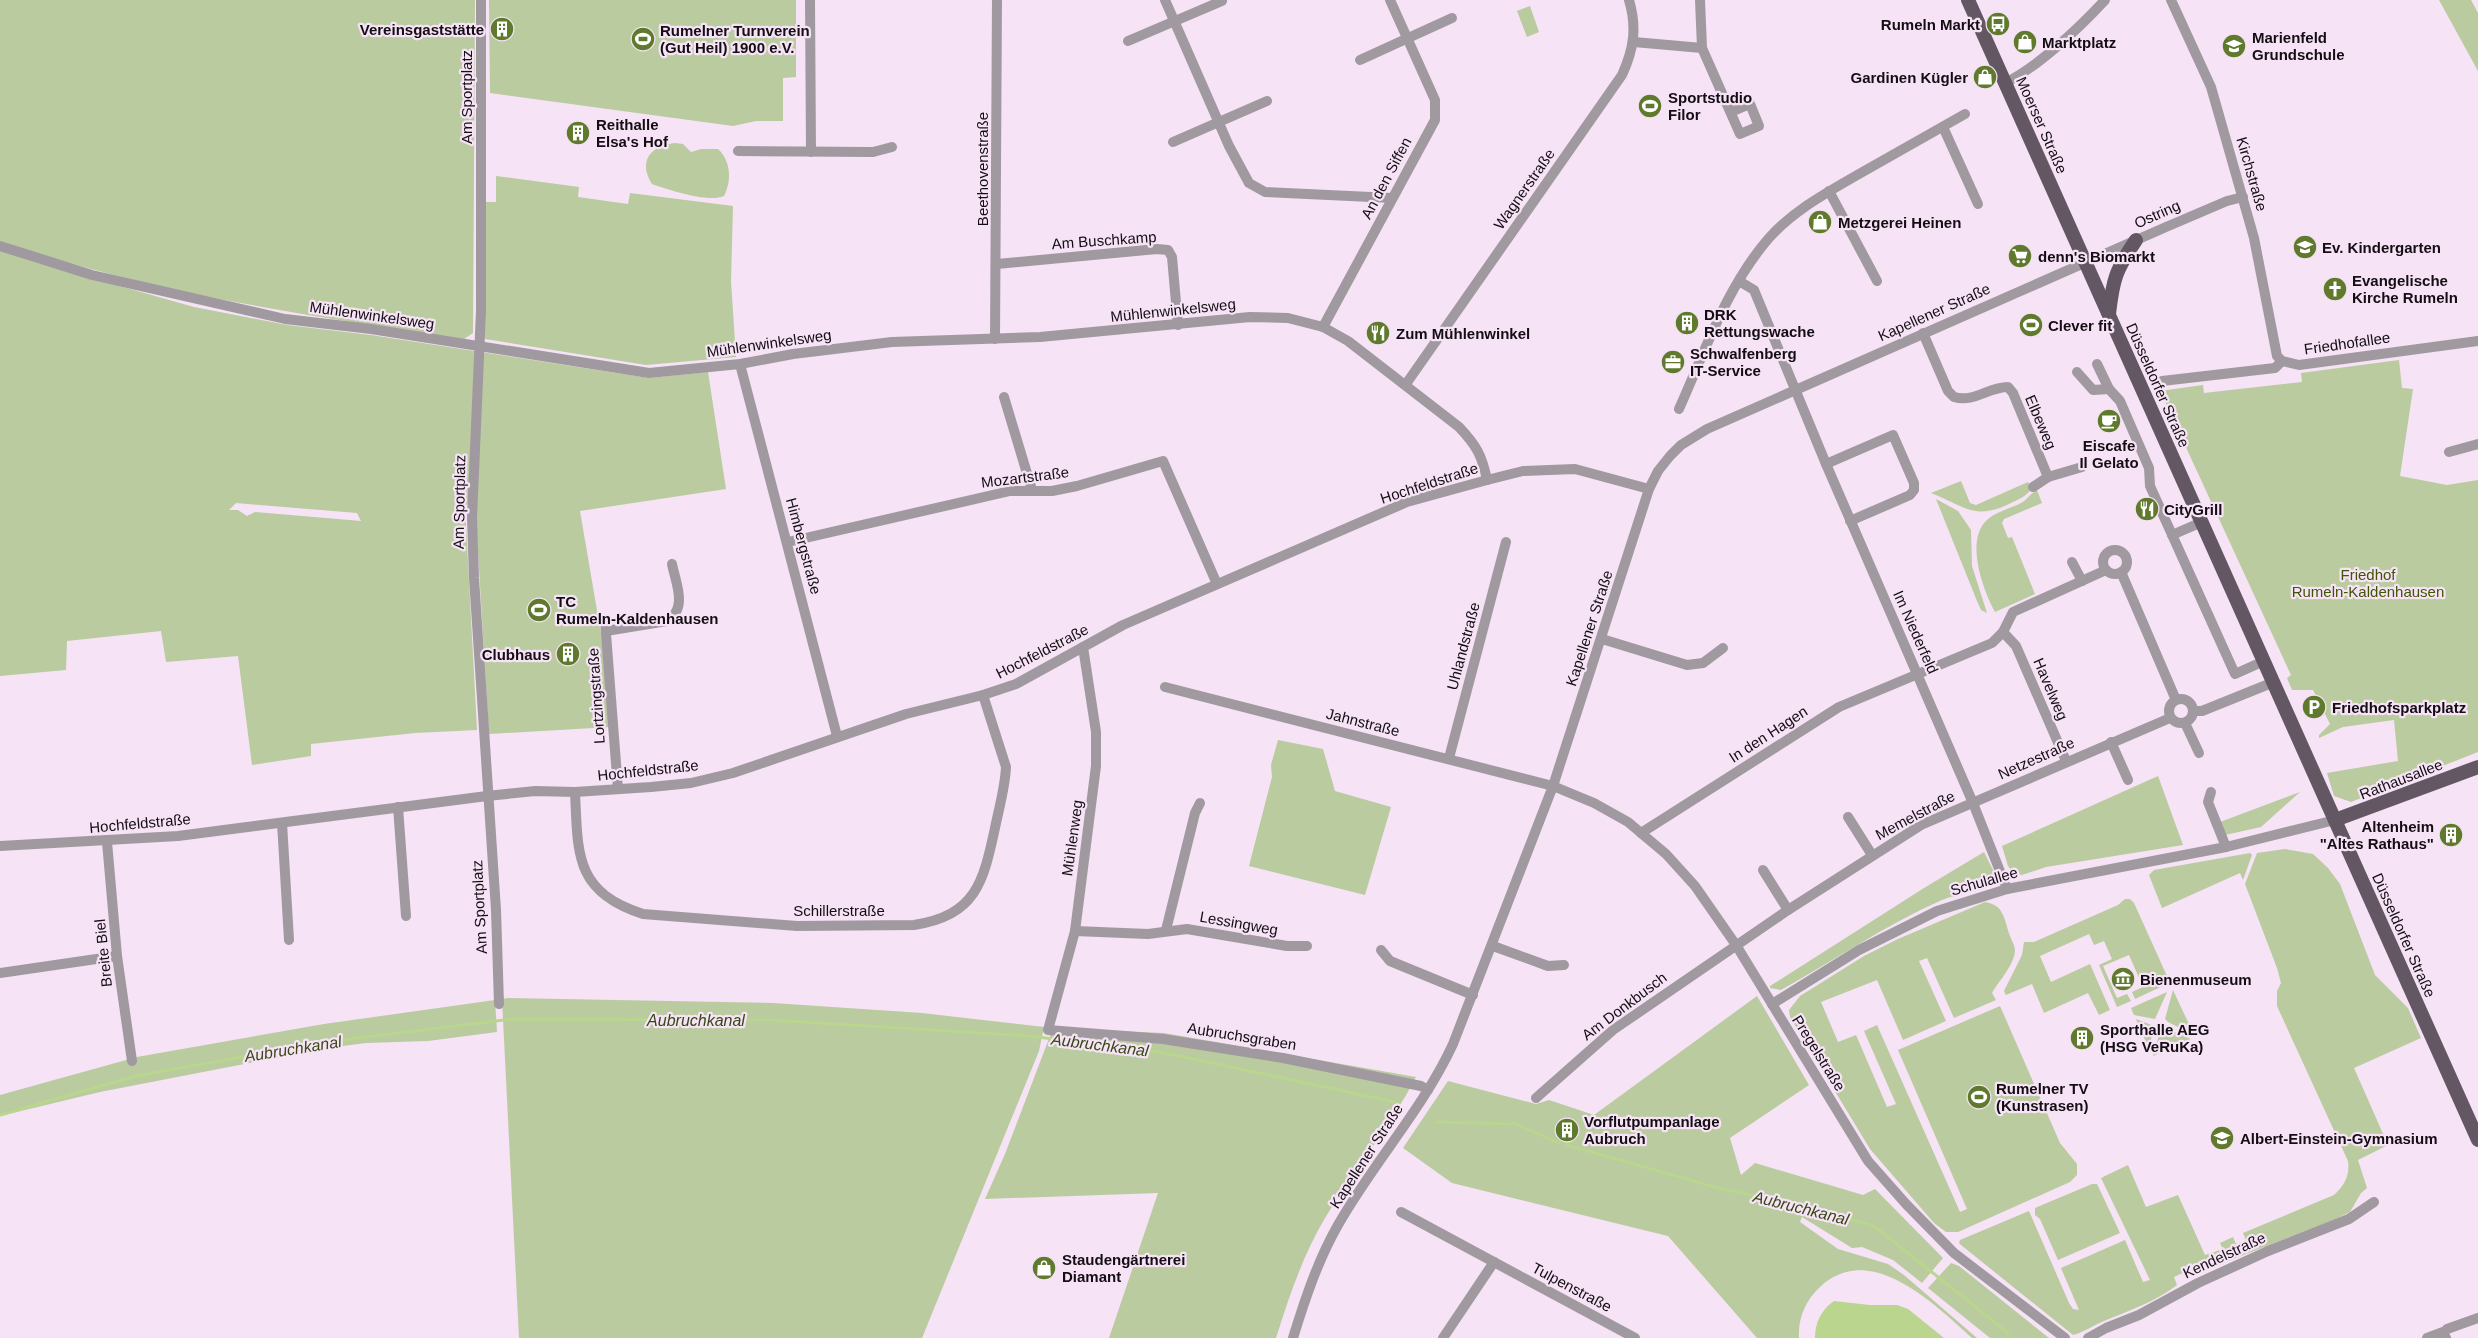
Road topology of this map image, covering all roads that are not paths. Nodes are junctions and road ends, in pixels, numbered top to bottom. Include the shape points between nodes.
1 (481, 0) edge
2 (810, 0) edge
3 (997, 0) edge
4 (1165, 0) edge
5 (1390, 0) edge
6 (1629, 0) edge
7 (1700, 0) edge
8 (1968, 0) edge
9 (2105, 0) edge
10 (2171, 0) edge
11 (1222, 1) edge
12 (1452, 18) dead end
13 (1174, 21) junction
14 (1407, 39) junction
15 (1128, 41) dead end
16 (1634, 42) junction
17 (1702, 48) junction
18 (1360, 60) dead end
19 (2005, 83) junction
20 (1267, 101) dead end
21 (1731, 112) dead end
22 (1965, 114) dead end
23 (1219, 122) junction
24 (1943, 127) junction
25 (1173, 142) dead end
26 (892, 147) dead end
27 (738, 151) dead end
28 (811, 152) junction
29 (1829, 191) junction
30 (2243, 197) junction
31 (1392, 198) junction
32 (1978, 204) dead end
33 (2136, 240) junction
34 (0, 246) edge
35 (2085, 262) junction
36 (996, 264) junction
37 (1738, 281) junction
38 (1877, 281) dead end
39 (2109, 315) junction
40 (1178, 325) junction
41 (1322, 328) junction
42 (1923, 333) junction
43 (995, 339) junction
44 (2478, 342) edge
45 (478, 346) junction
46 (2282, 361) junction
47 (740, 364) junction
48 (2162, 381) dead end
49 (1406, 384) junction
50 (1795, 389) junction
51 (2108, 389) junction
52 (1004, 397) dead end
53 (1679, 409) dead end
54 (2478, 444) edge
55 (2449, 452) dead end
56 (1826, 464) junction
57 (2082, 467) dead end
58 (2048, 477) junction
59 (1486, 480) junction
60 (2034, 487) dead end
61 (1649, 489) junction
62 (1032, 490) junction
63 (1850, 521) junction
64 (2202, 522) junction
65 (2172, 535) junction
66 (788, 542) junction
67 (1506, 542) dead end
68 (2072, 562) dead end
69 (672, 564) dead end
70 (2106, 570) junction
71 (2120, 572) junction
72 (2082, 581) junction
73 (1217, 584) junction
74 (2004, 632) junction
75 (1602, 639) junction
76 (1083, 647) junction
77 (1723, 648) dead end
78 (2264, 661) junction
79 (1918, 675) junction
80 (2274, 682) junction
81 (1165, 687) dead end
82 (983, 695) junction
83 (2176, 700) junction
84 (2193, 711) junction
85 (2170, 718) junction
86 (2185, 723) junction
87 (837, 736) junction
88 (2111, 742) junction
89 (2199, 753) dead end
90 (1449, 758) junction
91 (2066, 761) junction
92 (2478, 767) edge
93 (2128, 780) dead end
94 (1553, 786) junction
95 (618, 789) junction
96 (575, 792) junction
97 (2211, 792) dead end
98 (487, 796) junction
99 (1973, 802) junction
100 (1200, 803) dead end
101 (398, 807) junction
102 (1848, 817) dead end
103 (2335, 820) junction
104 (282, 823) junction
105 (1641, 833) junction
106 (107, 842) junction
107 (0, 846) edge
108 (2226, 847) junction
109 (1872, 855) junction
110 (1763, 870) dead end
111 (2007, 889) junction
112 (1788, 910) junction
113 (406, 916) dead end
114 (1166, 930) junction
115 (1076, 931) junction
116 (288, 940) dead end
117 (1736, 945) junction
118 (1306, 946) dead end
119 (1493, 946) junction
120 (1381, 950) dead end
121 (117, 956) junction
122 (1564, 966) dead end
123 (0, 973) edge
124 (1473, 995) junction
125 (499, 1004) dead end
126 (1772, 1004) junction
127 (1048, 1030) joint
128 (132, 1061) dead end
129 (1428, 1090) junction
130 (1536, 1098) dead end
131 (2478, 1140) edge
132 (2374, 1202) dead end
133 (1401, 1212) dead end
134 (1494, 1262) junction
135 (2478, 1318) edge
136 (2445, 1333) edge
137 (1292, 1338) edge
138 (1443, 1338) edge
139 (1635, 1338) edge
140 (2065, 1338) edge
141 (2088, 1338) edge
142 (2427, 1338) edge

1 - 45 street, Am Sportplatz via 481,311
2 - 28 street
3 - 36 street, Beethovenstraße
4 - 13 street
5 - 14 street, An den Siffen
6 - 16 street, Wagnerstraße via 1634,19
7 - 17 street
8 - 19 main road, Moerser Straße
9 - 19 street via 2033,66
10 - 30 street, Kirchstraße via 2211,87
11 - 13 street
12 - 14 street
13 - 15 street
13 - 23 street
14 - 18 street
14 - 31 street, An den Siffen via 1435,100 1436,110 1434,120
16 - 17 street
16 - 49 street, Wagnerstraße via 1622,75
17 - 21 street
19 - 35 main road, Moerser Straße
20 - 23 street
22 - 24 street
23 - 25 street
23 - 31 street via 1249,183 1265,192
24 - 29 street
24 - 32 street
26 - 28 street via 874,152
27 - 28 street
29 - 37 street via 1770,237
29 - 38 street
30 - 33 street, Ostring via 2227,200
30 - 46 street, Kirchstraße via 2262,274 2274,348
31 - 41 street, An den Siffen
33 - 35 street, Ostring
33 - 39 main road via 2118,267
34 - 45 street, Mühlenwinkelsweg via 92,275 286,319
35 - 39 main road, Düsseldorfer Straße
35 - 42 street, Kapellener Straße
36 - 40 street, Am Buschkamp via 1168,250 1172,257
36 - 43 street, Beethovenstraße
37 - 50 street via 1754,290
37 - 53 street
39 - 64 main road, Düsseldorfer Straße
40 - 41 street, Mühlenwinkelsweg via 1250,317 1288,318
40 - 43 street, Mühlenwinkelsweg
41 - 49 street, Mühlenwinkelsweg via 1348,341
42 - 50 street, Kapellener Straße
42 - 58 street, Elbeweg via 1954,397 1973,398 1999,387 2008,387
43 - 47 street, Mühlenwinkelsweg via 892,342
44 - 46 street, Friedhofallee via 2299,365
45 - 47 street, Mühlenwinkelsweg via 649,373
45 - 98 street, Am Sportplatz via 472,518
46 - 48 street, Friedhofallee via 2275,368
47 - 66 street, Himbergstraße
49 - 59 street, Mühlenwinkelsweg via 1473,441 1483,459
50 - 56 street, Im Niederfeld
50 - 61 street, Kapellener Straße via 1707,429 1681,445 1658,471
51 - 51 street via 2099,368 2080,376 2093,390
51 - 65 street via 2120,401 2149,468 2150,486
52 - 62 street
54 - 55 street
56 - 63 street, Im Niederfeld
56 - 63 street via 1894,435 1914,490 1910,495
57 - 58 street
58 - 60 street
59 - 61 street, Hochfeldstraße via 1523,471 1575,469
59 - 73 street, Hochfeldstraße via 1407,502
61 - 75 street, Kapellener Straße
62 - 66 street, Mozartstraße via 983,497
62 - 73 street, Mozartstraße via 1052,491 1077,486 1163,461
63 - 79 street, Im Niederfeld
64 - 65 street
64 - 78 main road, Düsseldorfer Straße
65 - 78 street via 2235,674
66 - 87 street, Himbergstraße
67 - 90 street, Uhlandstraße
68 - 72 street
69 - 95 street, Lortzingstraße via 680,604 674,616 667,621 606,626
70 - 71 street
70 - 71 street via 2104,558 2107,553 2118,550 2127,561
70 - 72 street
71 - 83 street
72 - 74 street via 2013,612
73 - 76 street, Hochfeldstraße via 1123,625
74 - 79 street, In den Hagen via 1992,644
74 - 91 street, Havelweg via 2016,646
75 - 77 street via 1687,665 1703,663
75 - 94 street, Kapellener Straße
76 - 82 street, Hochfeldstraße via 1016,684
76 - 115 street, Mühlenweg via 1096,732 1096,766
78 - 80 main road, Düsseldorfer Straße
79 - 99 street, Im Niederfeld
79 - 105 street, In den Hagen via 1839,707
80 - 84 street via 2202,711
80 - 103 main road, Düsseldorfer Straße
81 - 90 street, Jahnstraße
82 - 87 street, Hochfeldstraße via 906,714
82 - 96 street, Schillerstraße via 1006,767 994,833 983,875 969,900 947,918 932,922 797,926 643,914 628,909 596,888 585,871 577,839
83 - 84 street via 2188,701
83 - 85 street via 2168,709
84 - 86 street
85 - 86 street via 2177,723
85 - 88 street, Netzestraße
86 - 89 street
87 - 95 street, Hochfeldstraße via 691,783
88 - 91 street, Netzestraße
88 - 93 street
90 - 94 street, Jahnstraße
91 - 99 street, Netzestraße
92 - 103 main road, Rathausallee
94 - 105 street, Pregelstraße via 1594,803
94 - 119 street, Kapellener Straße
95 - 96 street, Hochfeldstraße
96 - 98 street, Hochfeldstraße via 535,791
97 - 108 street via 2208,802
98 - 101 street, Hochfeldstraße
98 - 125 street, Am Sportplatz
99 - 109 street, Memelstraße via 1921,825
99 - 111 street, Im Niederfeld
100 - 114 street
101 - 104 street, Hochfeldstraße
101 - 113 street
102 - 109 street, Memelstraße
103 - 108 street, Schulallee
103 - 131 main road, Düsseldorfer Straße
104 - 106 street, Hochfeldstraße
104 - 116 street
105 - 117 street, Pregelstraße via 1666,854 1695,886
106 - 107 street, Hochfeldstraße
106 - 121 street, Breite Biel
108 - 111 street, Schulallee
109 - 112 street, Memelstraße
110 - 112 street
111 - 126 street, Schulallee via 1937,911 1859,950
112 - 117 street, Memelstraße
114 - 115 street, Lessingweg via 1130,934
114 - 118 street, Lessingweg via 1187,929 1287,946
115 - 127 street, Mühlenweg
117 - 126 street, Pregelstraße
117 - 130 street, Am Donkbusch via 1613,1030
119 - 122 street via 1548,966
119 - 124 street, Kapellener Straße
120 - 124 street via 1390,961
121 - 123 street
121 - 128 street, Breite Biel
124 - 129 street, Kapellener Straße via 1441,1072
126 - 140 street, Pregelstraße via 1868,1161 1954,1252
127 - 129 street, Aubruchsgraben via 1218,1047 1421,1086
129 - 137 street, Kapellener Straße via 1338,1226 1311,1284
132 - 141 street, Kendelstraße via 2349,1219 2268,1251
133 - 134 street, Tulpenstraße
134 - 138 street
134 - 139 street, Tulpenstraße
135 - 136 street
136 - 142 street

